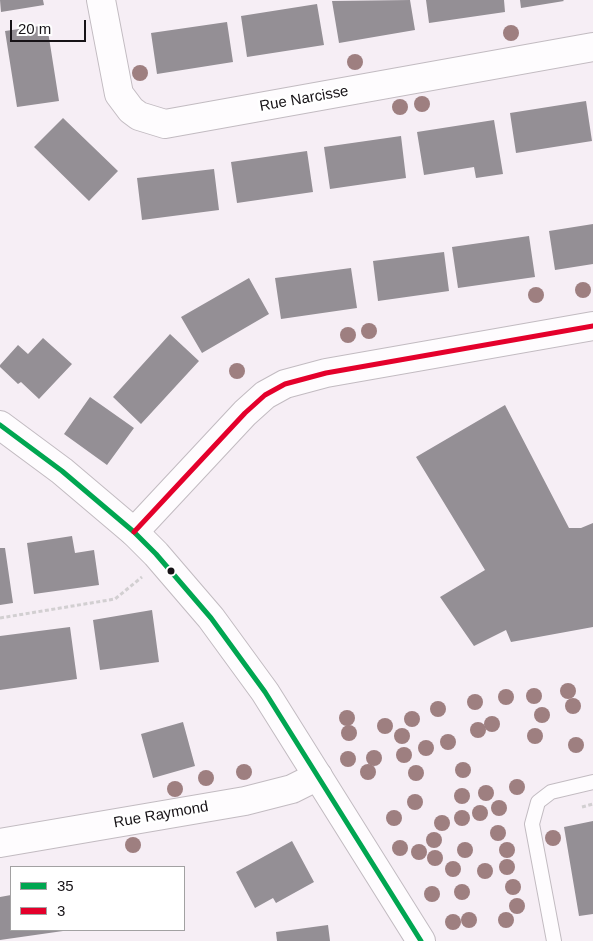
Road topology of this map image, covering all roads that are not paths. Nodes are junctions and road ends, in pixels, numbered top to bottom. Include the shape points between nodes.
1 (100, 0) edge
2 (593, 47) edge
3 (593, 326) edge
4 (0, 425) edge
5 (134, 532) junction
6 (318, 776) junction
7 (593, 782) edge
8 (0, 843) edge
9 (421, 941) edge
10 (554, 941) edge

1 - 2 street, Rue Narcisse via 119,94 139,116 165,124
3 - 5 street via 326,373 284,384 257,402
4 - 5 street via 62,471
5 - 6 street via 228,640
6 - 8 street, Rue Raymond via 292,789 245,800
6 - 9 street
7 - 10 lane via 551,792 538,802 532,824

